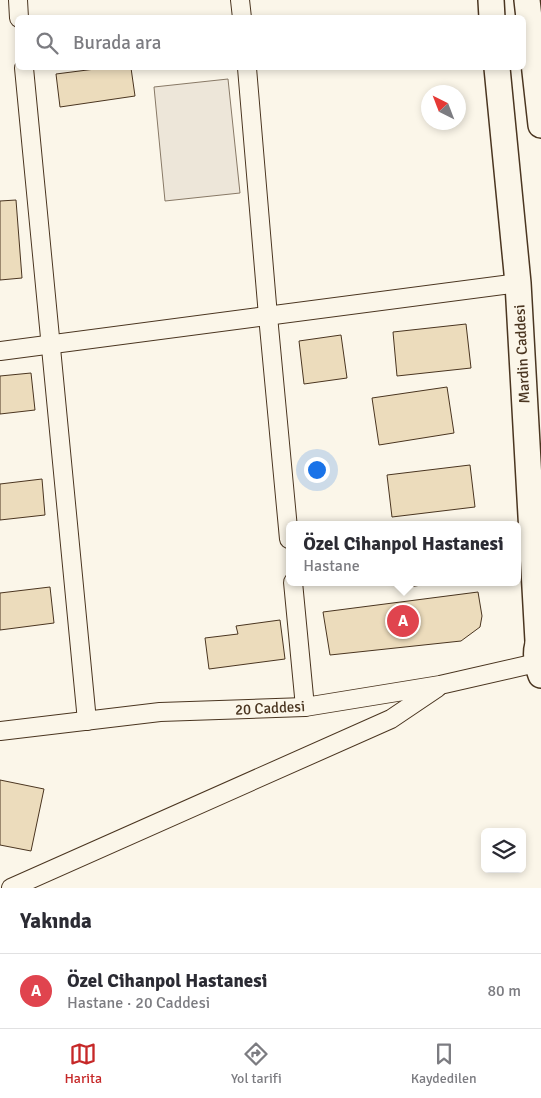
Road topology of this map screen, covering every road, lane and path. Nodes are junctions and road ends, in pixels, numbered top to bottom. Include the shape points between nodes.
1 (18, 0) edge
2 (240, 0) edge
3 (491, 0) edge
4 (527, 0) edge
5 (19, 15) edge
6 (242, 15) edge
7 (492, 15) edge
8 (24, 70) edge
9 (247, 70) edge
10 (497, 70) edge
11 (541, 125) edge
12 (518, 283) junction
13 (268, 316) junction
14 (50, 344) junction
15 (0, 351) edge
16 (287, 521) edge
17 (293, 586) edge
18 (539, 654) edge
19 (440, 685) junction
20 (305, 707) junction
21 (87, 721) junction
22 (0, 731) edge
23 (11, 888) edge

1 - 5 street
2 - 6 street
3 - 7 highway
4 - 11 highway
8 - 14 street
9 - 13 street
10 - 12 highway, Mardin Caddesi
12 - 13 street
12 - 18 highway, Mardin Caddesi
13 - 14 street
13 - 16 street
14 - 15 street
14 - 21 street
17 - 20 street
18 - 19 street, 20 Caddesi via 515,666
19 - 20 street, 20 Caddesi
19 - 23 street via 391,719
20 - 21 street, 20 Caddesi via 160,712
21 - 22 street, 20 Caddesi

